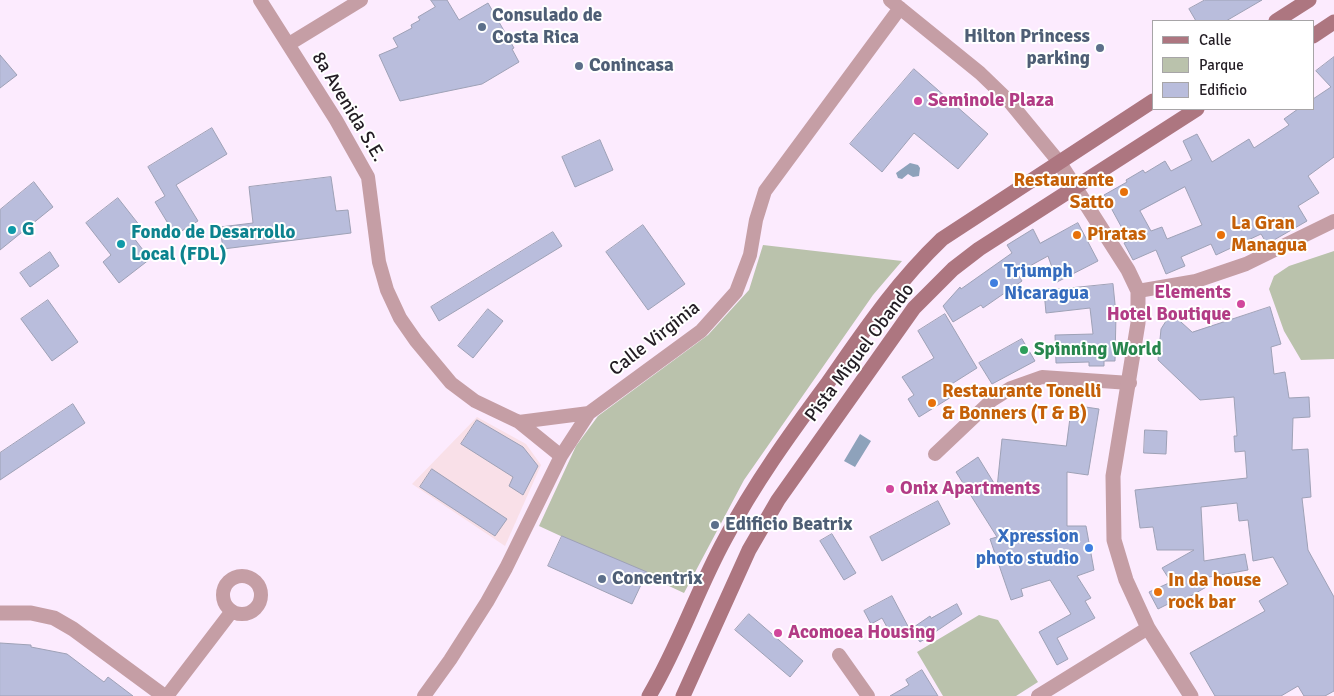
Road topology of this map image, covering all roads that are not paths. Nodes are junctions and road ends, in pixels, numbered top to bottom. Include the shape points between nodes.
1 (260, 0) edge
2 (361, 0) edge
3 (1302, 3) edge
4 (895, 4) edge
5 (1277, 20) edge
6 (1334, 22) edge
7 (1314, 35) edge
8 (289, 44) junction
9 (1152, 102) edge
10 (1195, 110) edge
11 (1059, 162) junction
12 (1076, 186) junction
13 (1334, 220) edge
14 (1138, 292) junction
15 (1130, 383) junction
16 (589, 413) junction
17 (519, 422) junction
18 (935, 454) dead end
19 (561, 456) junction
20 (232, 611) dead end
21 (0, 613) edge
22 (1148, 628) junction
23 (839, 655) dead end
24 (166, 696) edge
25 (424, 696) edge
26 (649, 696) edge
27 (682, 696) edge
28 (868, 696) edge
29 (1038, 696) edge
30 (1191, 696) edge

1 - 8 street, 8a Avenida S.E.
2 - 8 street
3 - 5 main road
4 - 11 street via 980,73 1008,100
4 - 16 street, Calle Virginia via 765,191 750,255 736,292 701,331
6 - 7 main road
8 - 17 street, 8a Avenida S.E. via 368,177 380,262 387,290 400,318 451,383 475,401
9 - 11 main road, Pista Miguel Obando
10 - 12 main road, Pista Miguel Obando
11 - 12 street
11 - 26 main road, Pista Miguel Obando via 942,239 913,266 884,302 754,485
12 - 14 street
12 - 27 main road, Pista Miguel Obando via 953,268 914,308 778,500 749,550
13 - 14 street via 1246,264 1196,281
14 - 15 street via 1138,323
15 - 18 street via 1042,377 1011,388 992,400
15 - 22 street via 1113,476 1114,540 1126,580
16 - 17 street
16 - 19 street, Calle Virginia
17 - 19 street, 8a Avenida S.E.
19 - 25 street, Calle Virginia via 487,602
20 - 24 street
21 - 24 street via 31,613 54,618
22 - 29 street
22 - 30 street
23 - 28 street

